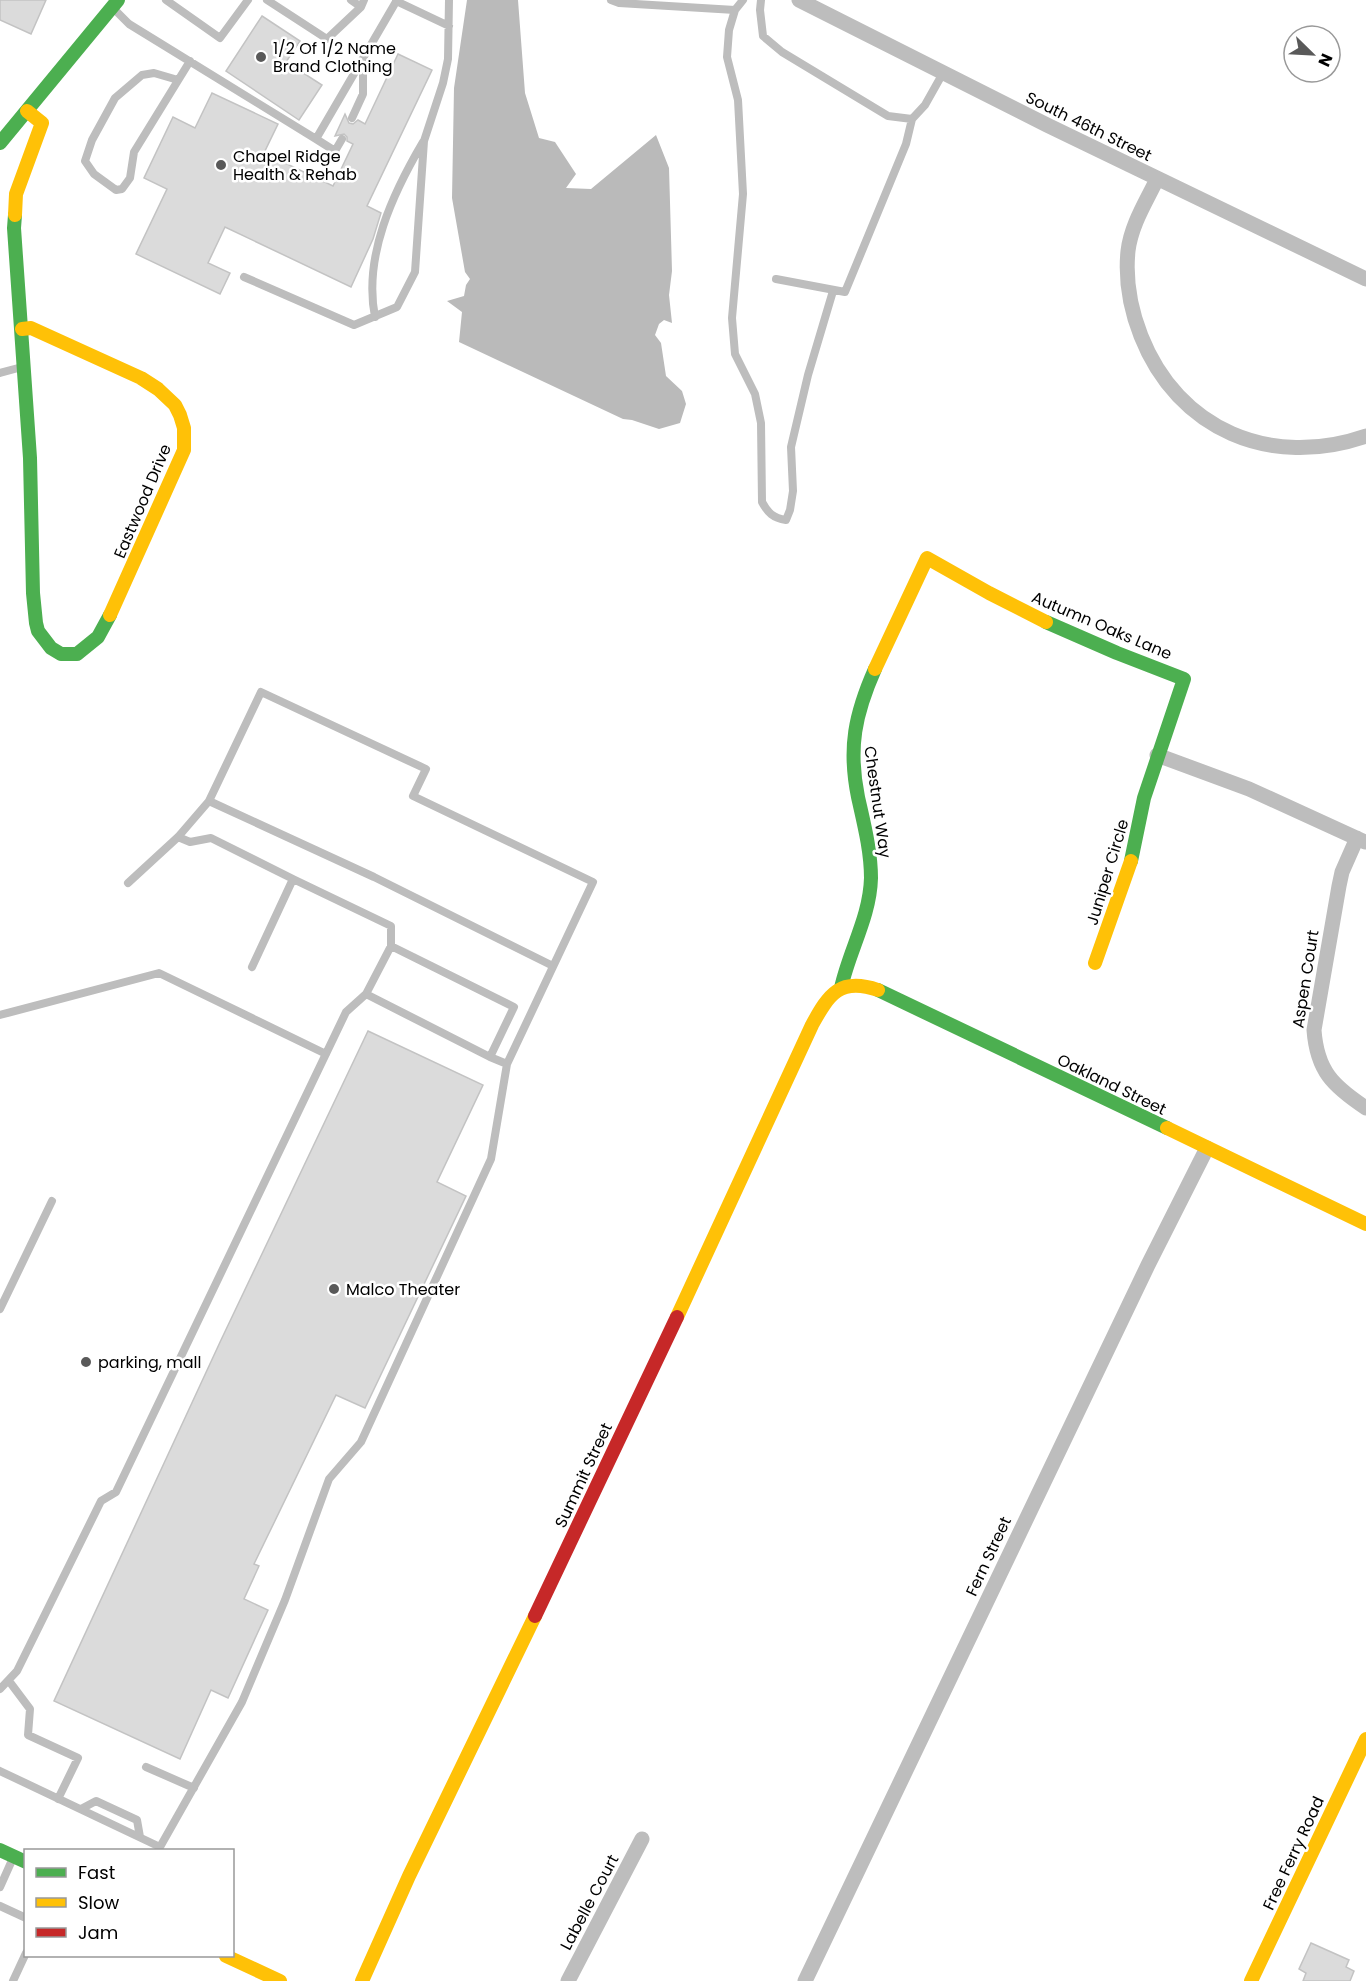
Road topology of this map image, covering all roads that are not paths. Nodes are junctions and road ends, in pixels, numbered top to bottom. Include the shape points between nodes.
1 (166, 0) edge
2 (248, 0) edge
3 (267, 0) edge
4 (351, 0) edge
5 (397, 0) edge
6 (449, 0) edge
7 (611, 0) edge
8 (743, 0) edge
9 (760, 0) edge
10 (799, 0) edge
11 (112, 2) edge
12 (363, 3) edge
13 (735, 10) junction
14 (448, 26) junction
15 (363, 58) junction
16 (190, 61) junction
17 (943, 73) junction
18 (178, 80) junction
19 (27, 111) junction
20 (352, 118) dead end
21 (912, 119) junction
22 (316, 139) junction
23 (342, 139) dead end
24 (424, 141) junction
25 (0, 143) edge
26 (1157, 179) junction
27 (244, 277) dead end
28 (776, 279) dead end
29 (1366, 279) edge
30 (833, 291) junction
31 (375, 317) junction
32 (22, 329) junction
33 (24, 366) junction
34 (0, 373) edge
35 (1366, 436) edge
36 (927, 558) joint
37 (1157, 755) junction
38 (209, 801) junction
39 (178, 837) junction
40 (1361, 840) edge
41 (293, 879) junction
42 (128, 883) dead end
43 (391, 946) junction
44 (1095, 963) dead end
45 (553, 966) junction
46 (252, 967) dead end
47 (841, 988) junction
48 (366, 994) junction
49 (0, 1015) edge
50 (326, 1054) junction
51 (490, 1057) junction
52 (507, 1065) junction
53 (1366, 1108) edge
54 (1207, 1148) junction
55 (52, 1201) dead end
56 (1366, 1224) edge
57 (0, 1310) edge
58 (9, 1681) junction
59 (0, 1689) edge
60 (1366, 1739) edge
61 (146, 1767) dead end
62 (0, 1771) edge
63 (194, 1788) junction
64 (58, 1799) junction
65 (81, 1809) junction
66 (140, 1837) junction
67 (642, 1839) dead end
68 (159, 1849) edge
69 (0, 1850) edge
70 (20, 1859) edge
71 (0, 1887) edge
72 (0, 1906) edge
73 (24, 1917) edge
74 (24, 1957) edge
75 (228, 1957) edge
76 (13, 1981) edge
77 (280, 1981) edge
78 (362, 1981) edge
79 (567, 1981) edge
80 (805, 1981) edge
81 (1251, 1981) edge

1 - 2 lane via 220,38
3 - 12 lane via 327,39
4 - 12 lane
5 - 14 lane
5 - 15 lane
6 - 14 lane
7 - 13 lane
8 - 13 lane
9 - 21 lane via 764,36 782,52 888,116
10 - 17 street, South 46th Street
11 - 16 lane via 129,24
11 - 19 street
13 - 30 lane via 728,57 738,100 742,194 732,318 735,354 755,394 761,423 762,502 777,519 786,520 790,510 791,447
14 - 24 lane via 443,83
15 - 20 lane via 363,94
15 - 22 lane
16 - 18 lane
16 - 22 lane
17 - 21 lane
17 - 26 street, South 46th Street
18 - 18 lane via 134,152 130,178 122,189 116,190 94,174 85,160 115,98 142,75 154,73
19 - 25 street
19 - 32 street via 42,123 14,207
21 - 30 lane via 906,144 845,292
22 - 23 lane via 335,151
24 - 31 lane via 404,174 380,233 372,299
24 - 31 lane via 416,272 397,307
26 - 29 street, South 46th Street
26 - 35 street via 1131,236 1128,284 1134,318 1148,352 1176,395 1206,420 1262,443 1313,448
27 - 31 lane via 354,325
28 - 30 lane
32 - 33 street
32 - 33 street, Eastwood Drive via 31,328 149,384 175,405 184,428 184,450 108,619 98,637 78,654 61,654 47,645 36,623
33 - 34 lane
36 - 37 street, Autumn Oaks Lane via 1062,630 1184,679
36 - 47 street, Chestnut Way via 855,720 852,762 870,866 870,891 866,915 843,971
37 - 40 street via 1249,789
37 - 44 street, Juniper Circle via 1131,860
38 - 39 lane
38 - 45 lane
38 - 45 lane via 261,693 426,769 413,796 593,882
39 - 41 lane via 190,842 211,838
39 - 42 lane
40 - 53 street, Aspen Court via 1342,872 1314,1030 1315,1048 1331,1081
41 - 43 lane via 391,926
41 - 46 lane
43 - 48 lane
43 - 51 lane via 514,1006
45 - 52 lane
47 - 54 street, Oakland Street via 859,984 877,989
47 - 78 street, Summit Street via 825,1002 812,1025
48 - 50 lane via 346,1012
48 - 51 lane
49 - 50 lane via 159,973
50 - 58 lane via 116,1492 100,1501
51 - 52 lane
52 - 63 lane via 491,1159 361,1442 329,1479 242,1702
54 - 56 street, Oakland Street
54 - 80 street, Fern Street
55 - 57 lane
58 - 59 lane
58 - 64 lane via 30,1709 28,1735 78,1758
60 - 81 street, Free Ferry Road
61 - 63 lane
62 - 64 lane
63 - 68 lane
64 - 65 lane
65 - 66 lane
65 - 66 lane via 96,1801 136,1820
66 - 68 lane
67 - 79 street, Labelle Court
69 - 70 street
70 - 71 lane
72 - 73 lane
74 - 76 lane
75 - 77 street

